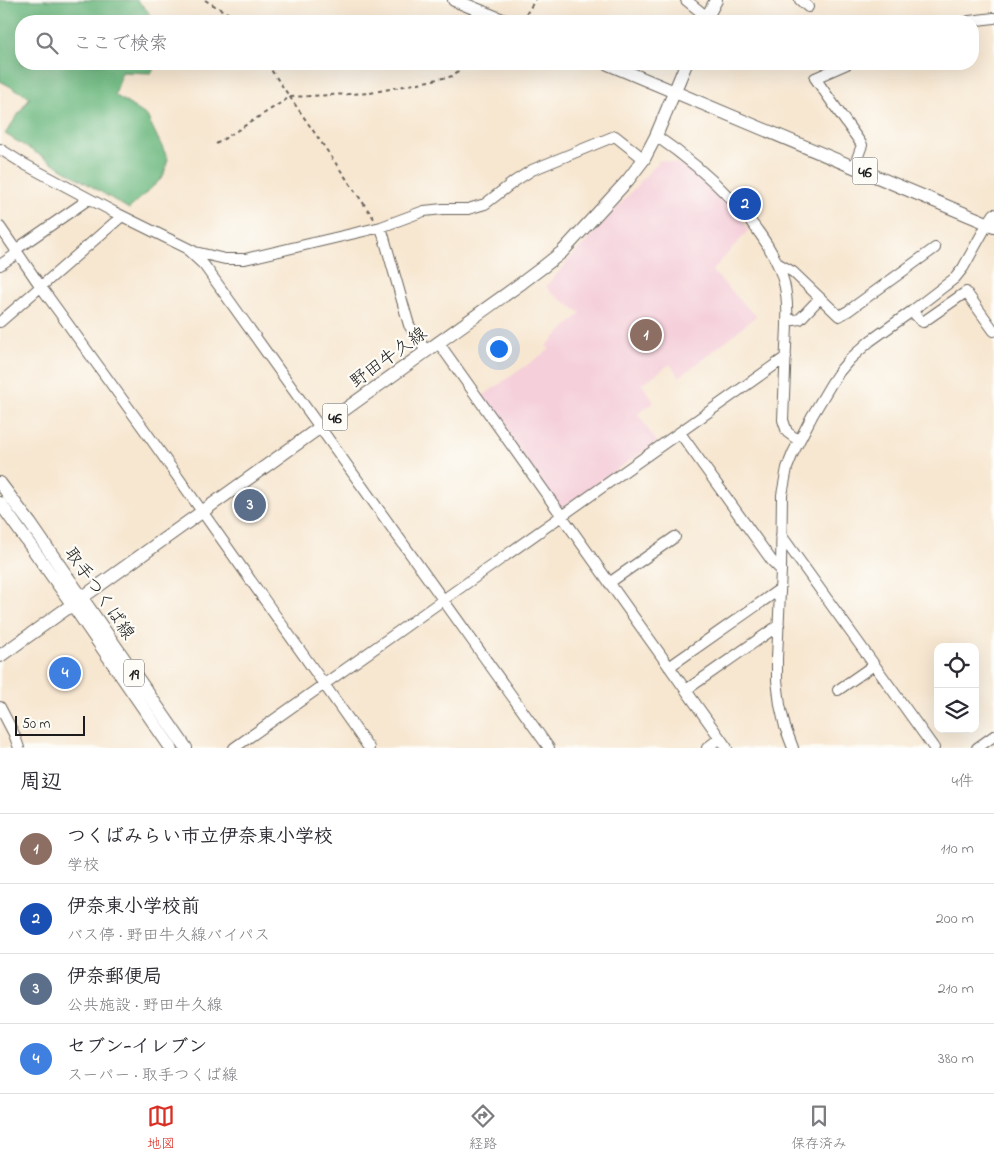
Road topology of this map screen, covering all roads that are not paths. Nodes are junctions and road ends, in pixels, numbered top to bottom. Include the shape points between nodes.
1 (454, 0) edge
2 (686, 0) edge
3 (716, 0) edge
4 (490, 15) edge
5 (702, 15) edge
6 (708, 15) edge
7 (994, 18) edge
8 (979, 20) edge
9 (623, 70) edge
10 (683, 70) edge
11 (833, 70) edge
12 (674, 91) junction
13 (656, 136) junction
14 (0, 149) edge
15 (644, 159) junction
16 (854, 167) junction
17 (89, 199) junction
18 (122, 216) junction
19 (992, 221) edge
20 (0, 227) edge
21 (381, 227) junction
22 (180, 244) junction
23 (935, 248) dead end
24 (16, 252) junction
25 (777, 263) junction
26 (0, 265) edge
27 (41, 287) junction
28 (820, 298) junction
29 (912, 311) junction
30 (787, 321) junction
31 (0, 322) edge
32 (994, 331) edge
33 (438, 342) junction
34 (426, 351) junction
35 (786, 357) junction
36 (320, 428) junction
37 (680, 433) junction
38 (799, 441) junction
39 (0, 483) edge
40 (0, 503) edge
41 (202, 513) junction
42 (562, 516) junction
43 (781, 535) junction
44 (675, 537) dead end
45 (781, 570) junction
46 (609, 583) junction
47 (780, 589) junction
48 (443, 599) junction
49 (77, 601) junction
50 (779, 625) junction
51 (1, 653) edge
52 (874, 665) junction
53 (669, 667) junction
54 (323, 684) junction
55 (686, 690) junction
56 (838, 690) dead end
57 (0, 707) edge
58 (994, 736) edge
59 (720, 738) junction
60 (980, 747) edge
61 (19, 748) edge
62 (172, 748) edge
63 (186, 748) edge
64 (234, 748) edge
65 (369, 748) edge
66 (549, 748) edge
67 (707, 748) edge
68 (727, 748) edge
69 (793, 748) edge
70 (934, 748) edge

1 - 4 main road
2 - 5 street
3 - 6 main road
7 - 8 street
9 - 12 main road, 46
10 - 12 main road, 野田牛久線 / 46
11 - 16 street via 815,78 862,146
12 - 13 main road, 野田牛久線 / 46
12 - 16 main road, 46
13 - 15 main road, 野田牛久線 / 46
13 - 25 street via 681,153 724,193 757,230
14 - 17 street
15 - 21 street via 615,136 532,170 485,204 468,209 424,211
15 - 33 main road, 野田牛久線 / 46 via 562,252
16 - 19 main road, 46
17 - 18 street
17 - 24 street
18 - 22 street
18 - 27 street
19 - 29 street via 955,278
20 - 24 street
21 - 22 street via 245,259 225,259 195,252
21 - 34 street via 409,325
22 - 36 street via 204,265
23 - 28 street via 839,316
24 - 26 street
24 - 27 street
25 - 28 street
25 - 30 street via 784,284
27 - 31 street
27 - 41 street
28 - 30 street via 800,319
29 - 32 street via 923,322 966,292
29 - 38 street via 850,359 831,384
30 - 35 street
33 - 34 main road, 野田牛久線 / 46
33 - 42 street
34 - 36 main road, 野田牛久線 / 46
35 - 37 street
35 - 38 street via 783,420 787,432
36 - 41 main road, 野田牛久線 / 46
36 - 48 street
37 - 42 street
37 - 45 street
38 - 43 street via 784,482
39 - 49 main road, 取手つくば線 / 19 via 30,523
40 - 49 main road, 取手つくば線 / 19
41 - 49 main road, 野田牛久線 / 46
41 - 54 street
42 - 46 street
42 - 48 street
43 - 45 street
43 - 52 street
44 - 46 street
45 - 47 street
46 - 53 street
47 - 50 street
47 - 53 street
48 - 54 street
48 - 66 street
49 - 51 main road, 野田牛久線 / 46
49 - 62 main road, 取手つくば線 / 19
49 - 63 main road, 取手つくば線 / 19
50 - 55 street
50 - 69 street via 779,697
52 - 56 street
52 - 70 street
53 - 55 street
54 - 64 street
54 - 65 street
55 - 59 street
57 - 61 street
58 - 60 street
59 - 67 street
59 - 68 street

